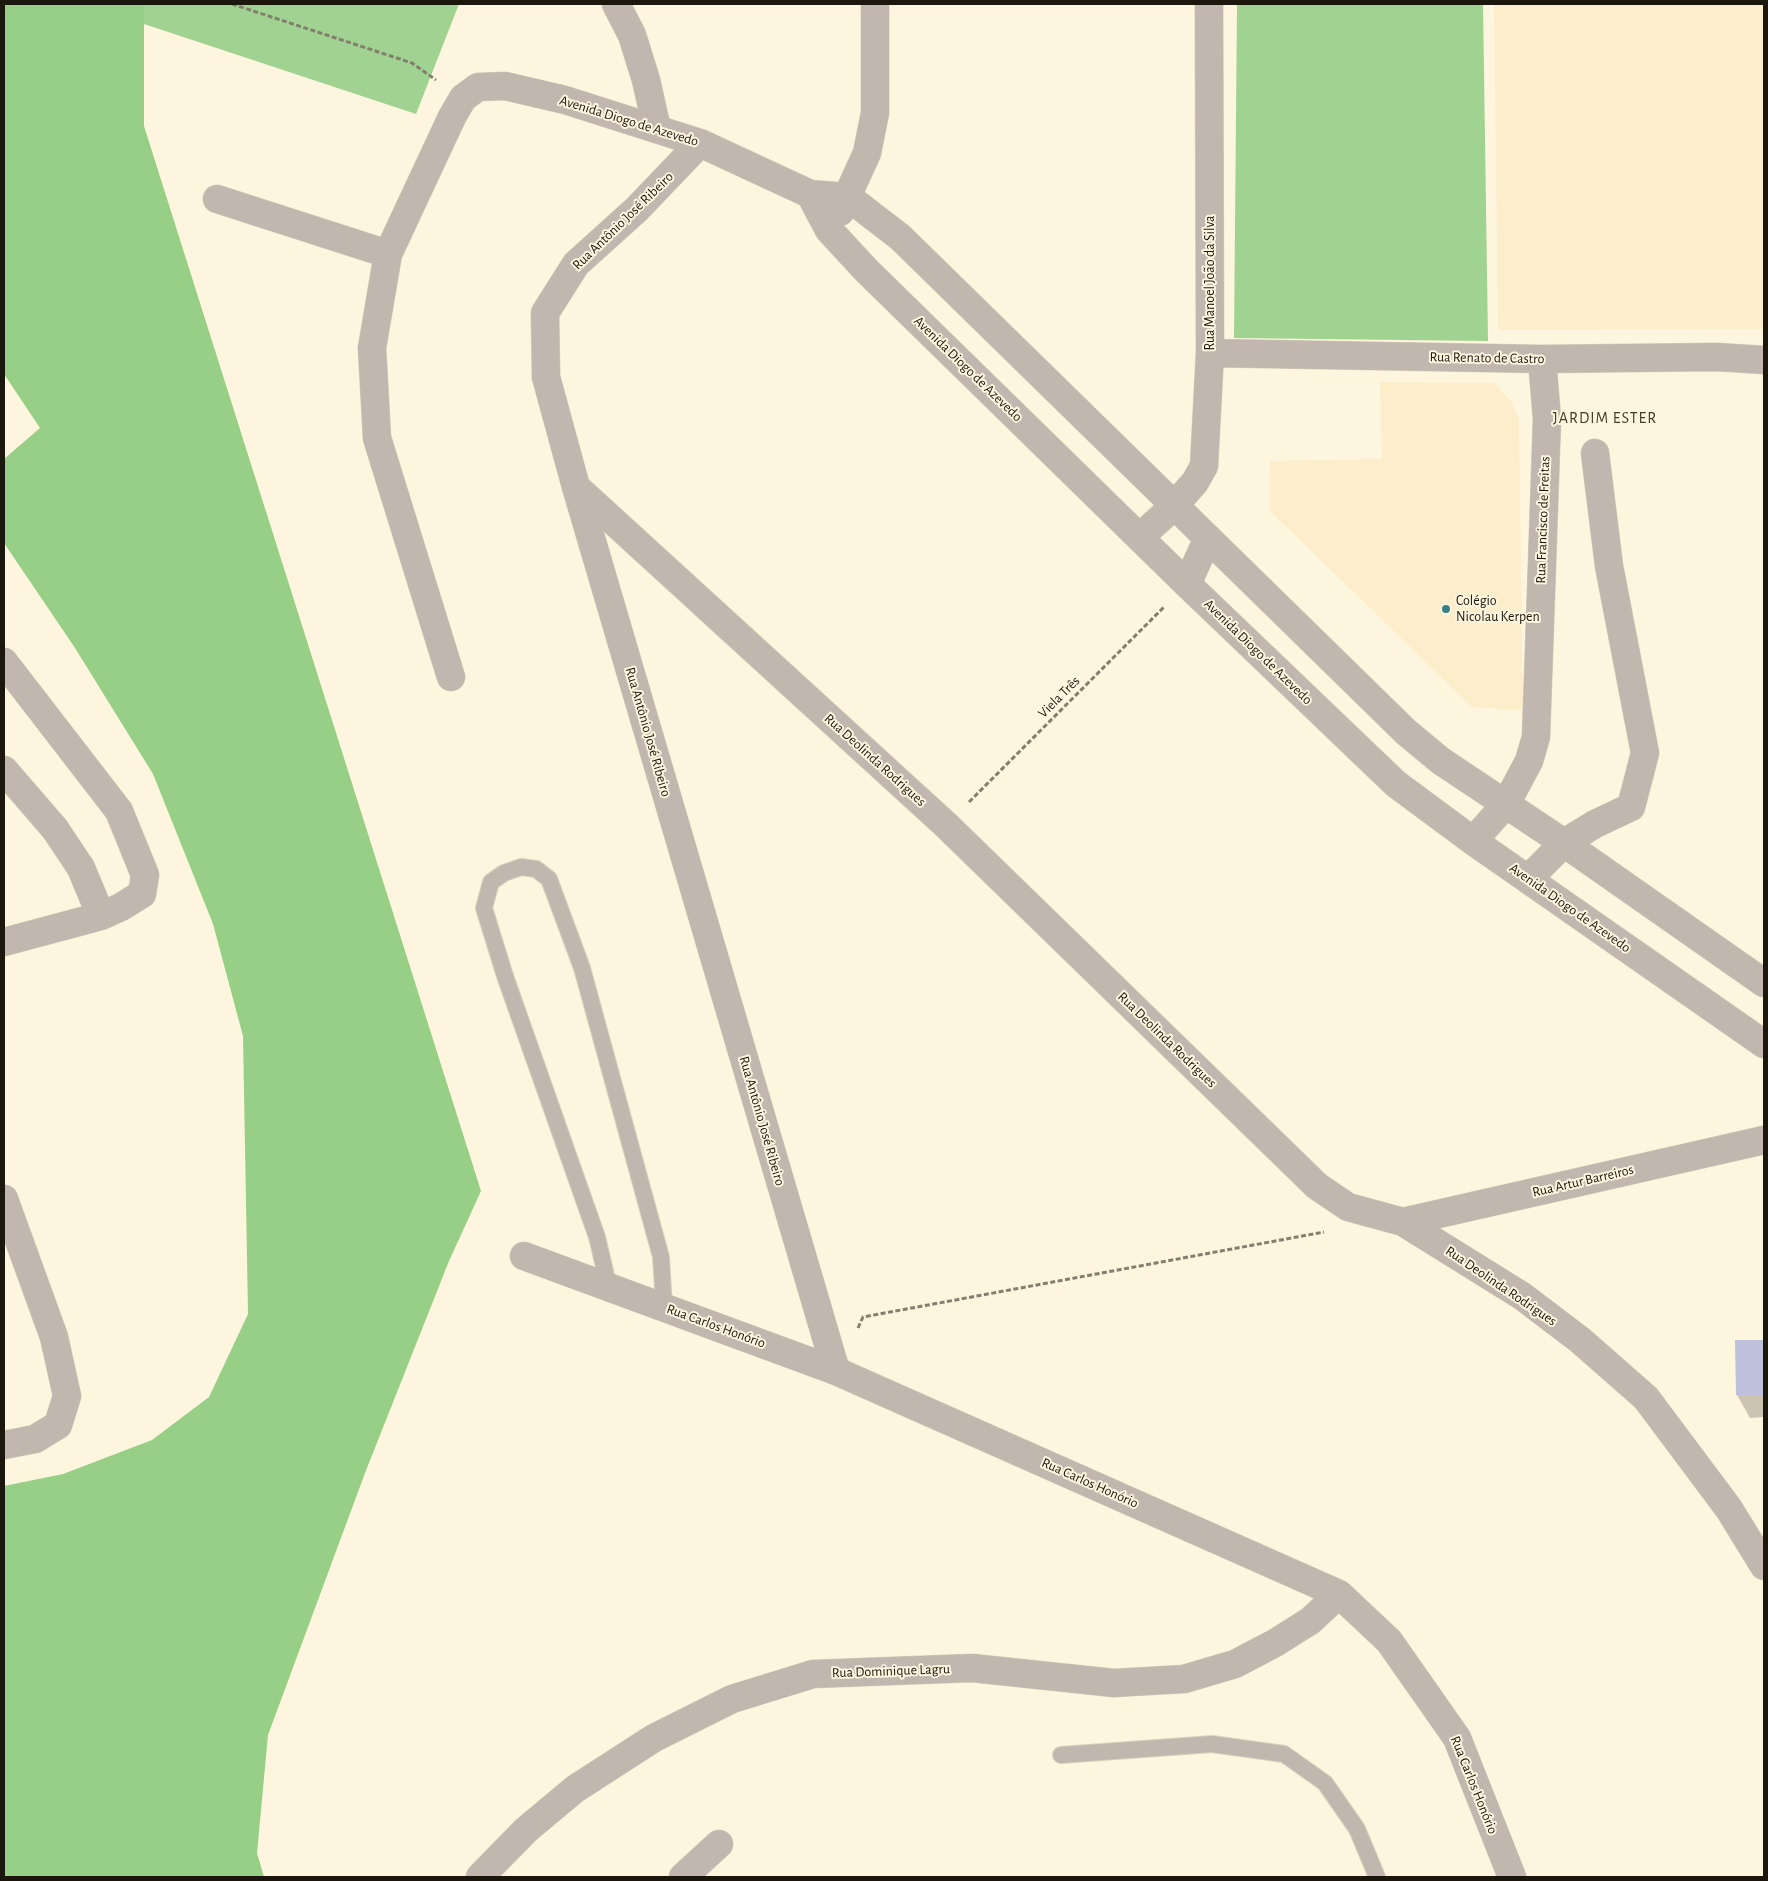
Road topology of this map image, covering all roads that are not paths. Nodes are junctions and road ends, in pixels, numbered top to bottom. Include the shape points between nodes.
1 (616, 4) edge
2 (876, 4) edge
3 (1209, 4) edge
4 (657, 129) junction
5 (700, 142) junction
6 (810, 194) junction
7 (848, 197) junction
8 (217, 199) dead end
9 (829, 230) junction
10 (388, 254) junction
11 (1210, 353) junction
12 (1542, 359) junction
13 (1764, 360) edge
14 (1595, 453) dead end
15 (576, 487) junction
16 (1174, 506) junction
17 (1140, 537) junction
18 (1208, 538) junction
19 (1187, 584) junction
20 (4, 662) edge
21 (451, 677) dead end
22 (4, 770) edge
23 (1506, 804) junction
24 (1474, 841) junction
25 (1564, 843) junction
26 (1528, 879) junction
27 (101, 916) junction
28 (7, 937) edge
29 (1764, 983) edge
30 (1764, 1044) edge
31 (1764, 1140) edge
32 (4, 1198) edge
33 (1402, 1222) junction
34 (524, 1256) dead end
35 (609, 1288) junction
36 (664, 1307) junction
37 (836, 1371) junction
38 (4, 1445) edge
39 (1764, 1566) edge
40 (1339, 1594) junction
41 (1061, 1755) dead end
42 (720, 1844) dead end
43 (480, 1877) edge
44 (683, 1877) edge
45 (1377, 1877) edge
46 (1512, 1877) edge

1 - 4 street via 632,35
2 - 7 street via 875,113 867,153
3 - 11 street, Rua Manoel João da Silva
4 - 5 street, Avenida Diogo de Azevedo
4 - 10 street, Avenida Diogo de Azevedo via 566,100 505,86 478,87 458,108
5 - 6 street, Avenida Diogo de Azevedo
5 - 15 street, Rua Antônio José Ribeiro via 637,209 576,264 545,313 546,378
6 - 7 street, Avenida Diogo de Azevedo
6 - 9 street, Avenida Diogo de Azevedo
7 - 9 street
7 - 16 street via 900,237
8 - 10 street
9 - 17 street, Avenida Diogo de Azevedo
10 - 21 street via 372,348 377,438
11 - 12 street, Rua Renato de Castro
11 - 16 street, Rua Manoel João da Silva via 1204,466
12 - 13 street, Rua Renato de Castro via 1717,357
12 - 23 street, Rua Francisco de Freitas via 1547,419 1536,737 1529,761
14 - 25 street via 1609,566 1645,753 1631,807 1594,824
15 - 33 street, Rua Deolinda Rodrigues via 946,825 1317,1186 1348,1207
15 - 37 street, Rua Antônio José Ribeiro
16 - 17 street, Rua Manoel João da Silva
16 - 18 street
17 - 19 street, Avenida Diogo de Azevedo
18 - 19 street
18 - 23 street via 1406,732 1441,762
19 - 24 street, Avenida Diogo de Azevedo via 1396,784
20 - 27 street via 119,811 145,875 142,894
22 - 27 street via 55,829 81,868
23 - 24 street, Rua Francisco de Freitas
23 - 25 street
24 - 26 street, Avenida Diogo de Azevedo
25 - 26 street
25 - 29 street
26 - 30 street, Avenida Diogo de Azevedo
27 - 28 street
31 - 33 street, Rua Artur Barreiros
32 - 38 street via 54,1337 67,1396 58,1425 35,1439
33 - 39 street, Rua Deolinda Rodrigues via 1522,1296 1580,1340 1646,1398 1729,1509
34 - 35 street, Rua Carlos Honório
35 - 36 street, Rua Carlos Honório
35 - 36 lane via 597,1237 484,908 491,882 521,867 536,868 549,880 582,968 661,1256
36 - 37 street, Rua Carlos Honório
37 - 40 street, Rua Carlos Honório
40 - 43 street, Rua Dominique Lagru via 1310,1621 1275,1644 1235,1664 1184,1678 1114,1682 972,1668 813,1674 732,1699 654,1738 576,1789 526,1830
40 - 46 street, Rua Carlos Honório via 1389,1641 1457,1738
41 - 45 lane via 1212,1744 1284,1754 1325,1784 1357,1829
42 - 44 street

